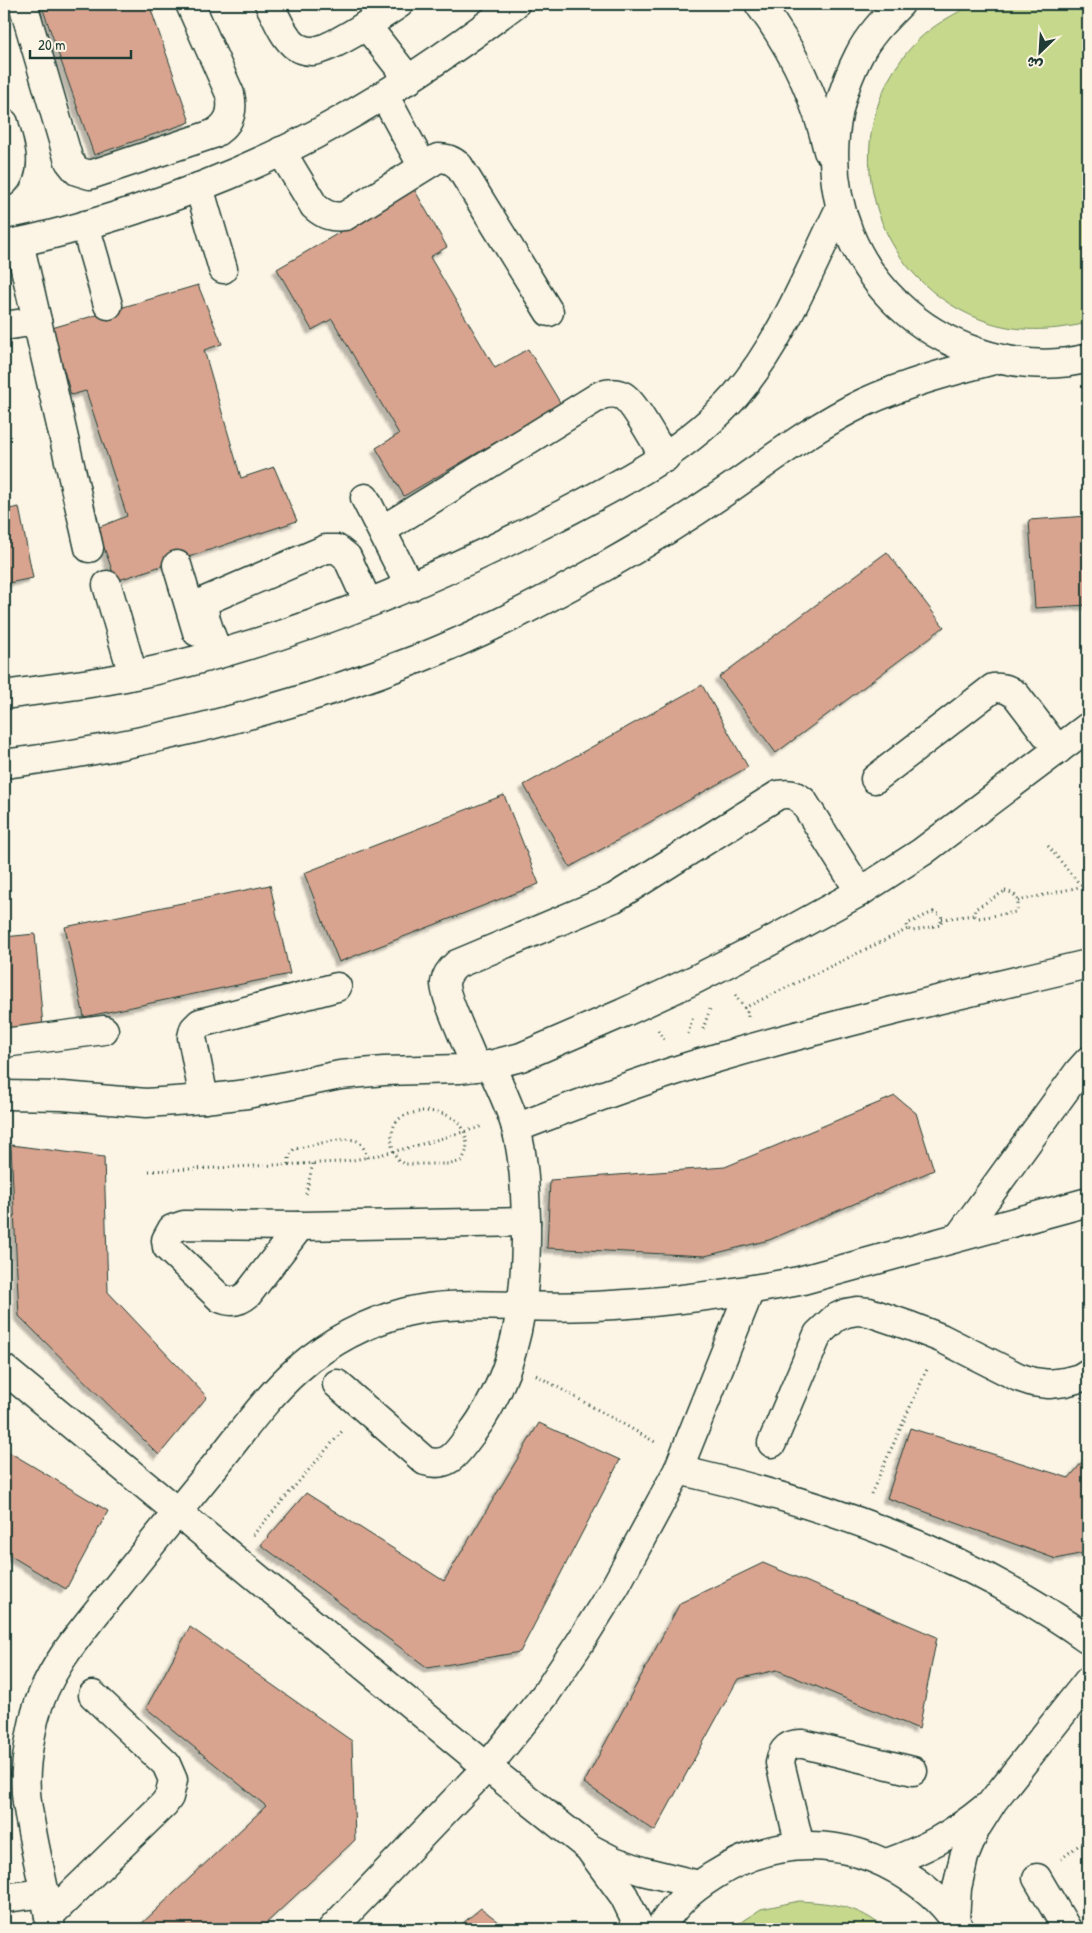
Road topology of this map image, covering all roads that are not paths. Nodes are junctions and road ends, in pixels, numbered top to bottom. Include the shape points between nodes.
1 (23, 4) edge
2 (190, 4) edge
3 (269, 4) edge
4 (399, 4) edge
5 (515, 4) edge
6 (760, 4) edge
7 (900, 4) edge
8 (366, 25) junction
9 (409, 80) junction
10 (384, 95) junction
11 (4, 123) edge
12 (282, 151) junction
13 (423, 167) junction
14 (833, 169) junction
15 (4, 182) edge
16 (199, 187) junction
17 (840, 208) junction
18 (85, 225) junction
19 (11, 244) edge
20 (224, 269) dead end
21 (108, 305) dead end
22 (549, 312) dead end
23 (37, 321) junction
24 (4, 326) edge
25 (1088, 358) edge
26 (998, 359) junction
27 (1041, 364) junction
28 (1088, 374) edge
29 (665, 458) junction
30 (382, 530) junction
31 (89, 548) dead end
32 (169, 568) dead end
33 (103, 587) dead end
34 (405, 589) junction
35 (368, 603) junction
36 (204, 658) junction
37 (128, 676) junction
38 (4, 695) edge
39 (1088, 727) edge
40 (1058, 750) junction
41 (4, 764) edge
42 (875, 779) dead end
43 (860, 892) junction
44 (1085, 971) edge
45 (337, 987) dead end
46 (104, 1030) dead end
47 (4, 1042) edge
48 (1088, 1061) edge
49 (483, 1066) junction
50 (4, 1095) edge
51 (204, 1099) junction
52 (514, 1123) junction
53 (1088, 1202) edge
54 (526, 1222) junction
55 (300, 1226) dead end
56 (960, 1235) junction
57 (750, 1290) junction
58 (522, 1306) junction
59 (4, 1369) edge
60 (1088, 1373) edge
61 (336, 1384) dead end
62 (772, 1443) dead end
63 (681, 1465) junction
64 (177, 1512) junction
65 (1088, 1638) edge
66 (1088, 1682) edge
67 (94, 1695) dead end
68 (487, 1767) junction
69 (912, 1771) dead end
70 (993, 1801) junction
71 (800, 1846) junction
72 (589, 1848) junction
73 (887, 1863) junction
74 (1037, 1878) dead end
75 (699, 1885) junction
76 (4, 1898) edge
77 (48, 1913) edge
78 (958, 1924) edge
79 (332, 1929) edge
80 (640, 1929) edge
81 (660, 1929) edge
82 (1067, 1929) edge

1 - 2 street via 69,161 77,172 90,175 213,134 228,122 232,103 230,94
3 - 8 street via 293,44 301,49 321,50
4 - 8 street
5 - 9 street
6 - 14 street via 792,53 810,90
7 - 14 street via 880,24 858,56 843,92 835,130
8 - 9 street
9 - 10 street
10 - 12 street
10 - 13 street
11 - 15 street via 12,160
12 - 13 street via 314,206 336,217 345,216
12 - 16 street
13 - 22 street via 438,158 450,159 459,166
14 - 17 street
16 - 18 street
16 - 20 street
17 - 26 street via 856,251 882,289 915,320 954,344
17 - 29 street via 768,352 736,395 697,434
18 - 19 street
18 - 21 street
19 - 23 street
23 - 24 street
23 - 31 street
25 - 27 street
26 - 27 street
26 - 41 street via 906,385 863,403 791,444 669,529 608,565 547,599 421,658 344,685 186,730 93,750
27 - 28 street
29 - 30 street via 628,400 608,393
29 - 34 street via 510,541
30 - 34 street
30 - 34 street via 361,501
32 - 36 street
33 - 37 street
34 - 35 street
35 - 36 street via 312,625
35 - 36 street via 347,557 337,549 326,549 207,600
36 - 37 street
37 - 38 street
39 - 40 street
40 - 42 street via 1016,695 1001,687 993,688
40 - 43 street via 922,852
43 - 49 street via 768,943 623,1013 528,1054
43 - 49 street via 803,801 796,795 778,795 614,898 451,969 445,990
44 - 52 street via 958,994 720,1057
45 - 51 street via 200,1023 192,1037
46 - 47 street
48 - 56 street
49 - 51 street via 340,1075 247,1094
49 - 52 street via 506,1096
50 - 51 street via 146,1103
52 - 54 street via 523,1159
53 - 56 street
54 - 55 street
54 - 58 street
56 - 57 street via 799,1281
57 - 58 street via 612,1304
57 - 63 street
58 - 61 street via 510,1360 499,1388 485,1415 451,1459 443,1463 425,1461
58 - 64 street via 439,1306 400,1314 349,1334 322,1350 286,1381
59 - 64 street
60 - 62 street via 1065,1382 1033,1382 941,1338 869,1312 857,1311 835,1318 818,1334
63 - 65 street via 799,1501 912,1542 1014,1591
63 - 68 street via 616,1585 581,1641 545,1695
64 - 68 street
64 - 77 street via 74,1641 49,1681 35,1716 29,1743 26,1800
66 - 70 street
67 - 77 street via 166,1764 173,1780 172,1788 164,1804
68 - 72 street
68 - 79 street
69 - 71 street via 803,1744 787,1748 781,1754 780,1763
70 - 73 street via 944,1838
70 - 78 street via 976,1828 964,1858 956,1888
71 - 73 street via 845,1849
71 - 75 street via 764,1852 730,1865
72 - 75 street via 642,1872
72 - 80 street via 624,1896
73 - 78 street via 925,1887
74 - 82 street
75 - 81 street
76 - 77 street

